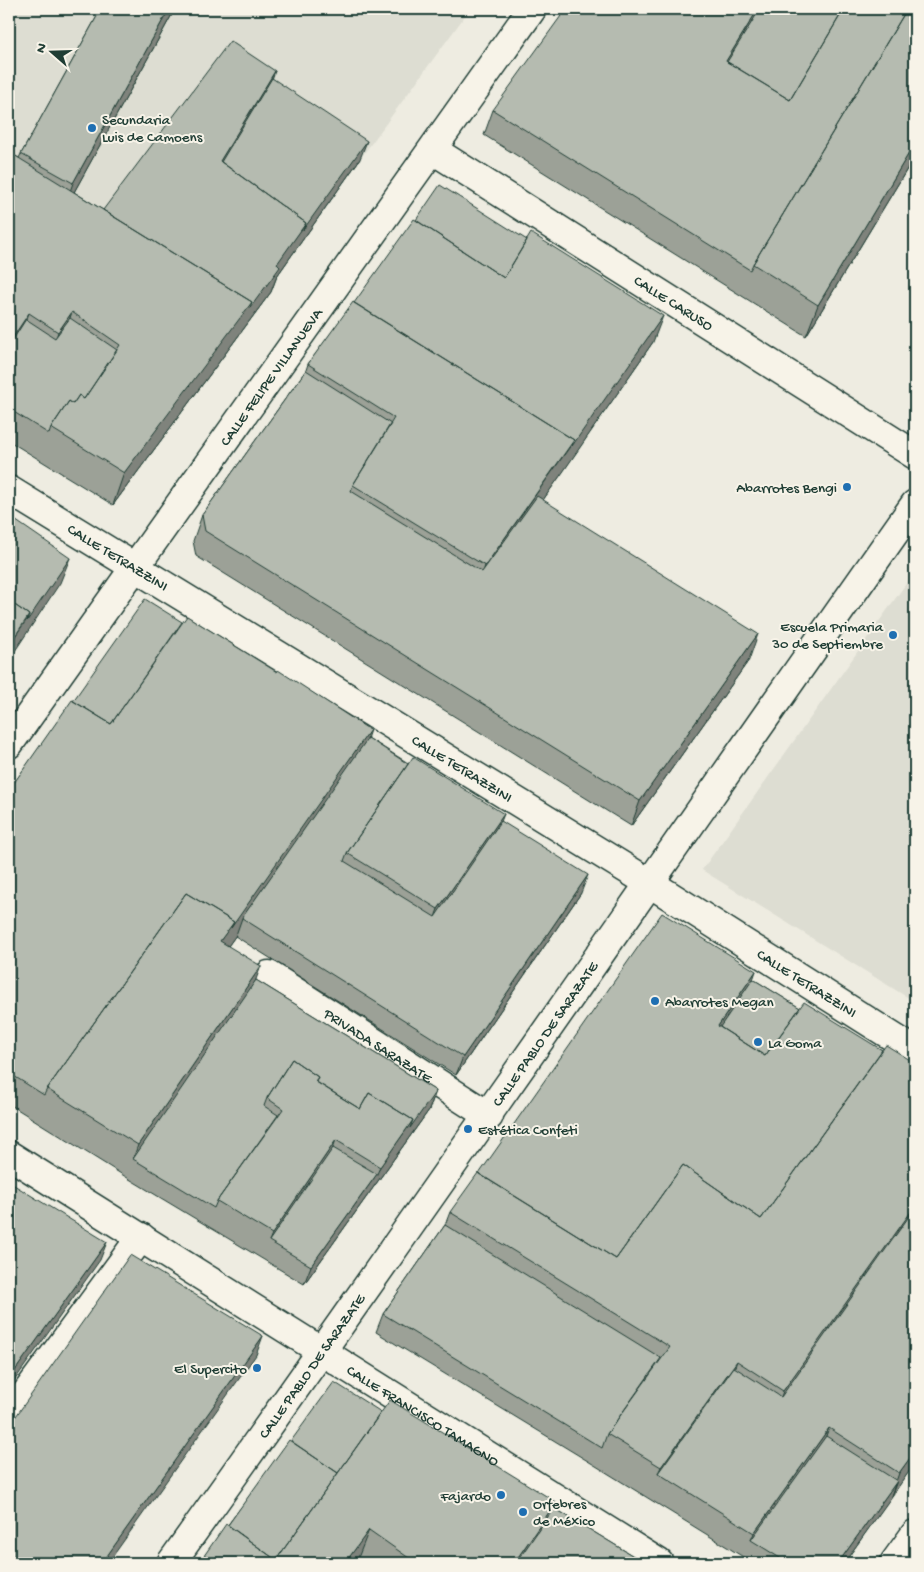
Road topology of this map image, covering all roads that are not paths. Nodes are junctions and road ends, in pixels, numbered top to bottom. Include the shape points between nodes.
1 (532, 9) edge
2 (433, 150) junction
3 (915, 455) edge
4 (9, 490) edge
5 (915, 504) edge
6 (133, 568) junction
7 (9, 744) edge
8 (648, 882) junction
9 (269, 975) dead end
10 (915, 1051) edge
11 (489, 1116) junction
12 (9, 1155) edge
13 (141, 1237) junction
14 (322, 1353) junction
15 (16, 1407) dead end
16 (915, 1534) edge
17 (171, 1563) edge
18 (659, 1563) edge
19 (894, 1563) edge

1 - 2 street, CALLE FELIPE VILLANUEVA
2 - 3 street, CALLE CARUSO
2 - 6 street, CALLE FELIPE VILLANUEVA
4 - 6 street, CALLE TETRAZZINI
5 - 8 street, CALLE PABLO DE SARAZATE
6 - 7 street, CALLE FELIPE VILLANUEVA
6 - 8 street, CALLE TETRAZZINI
8 - 10 street, CALLE TETRAZZINI
8 - 11 street, CALLE PABLO DE SARAZATE
9 - 11 street, PRIVADA SARAZATE
11 - 14 street, CALLE PABLO DE SARAZATE
12 - 13 street, CALLE FRANCISCO TAMAGNO
13 - 14 street, CALLE FRANCISCO TAMAGNO
13 - 15 street
14 - 17 street, CALLE PABLO DE SARAZATE
14 - 18 street, CALLE FRANCISCO TAMAGNO
16 - 19 street

